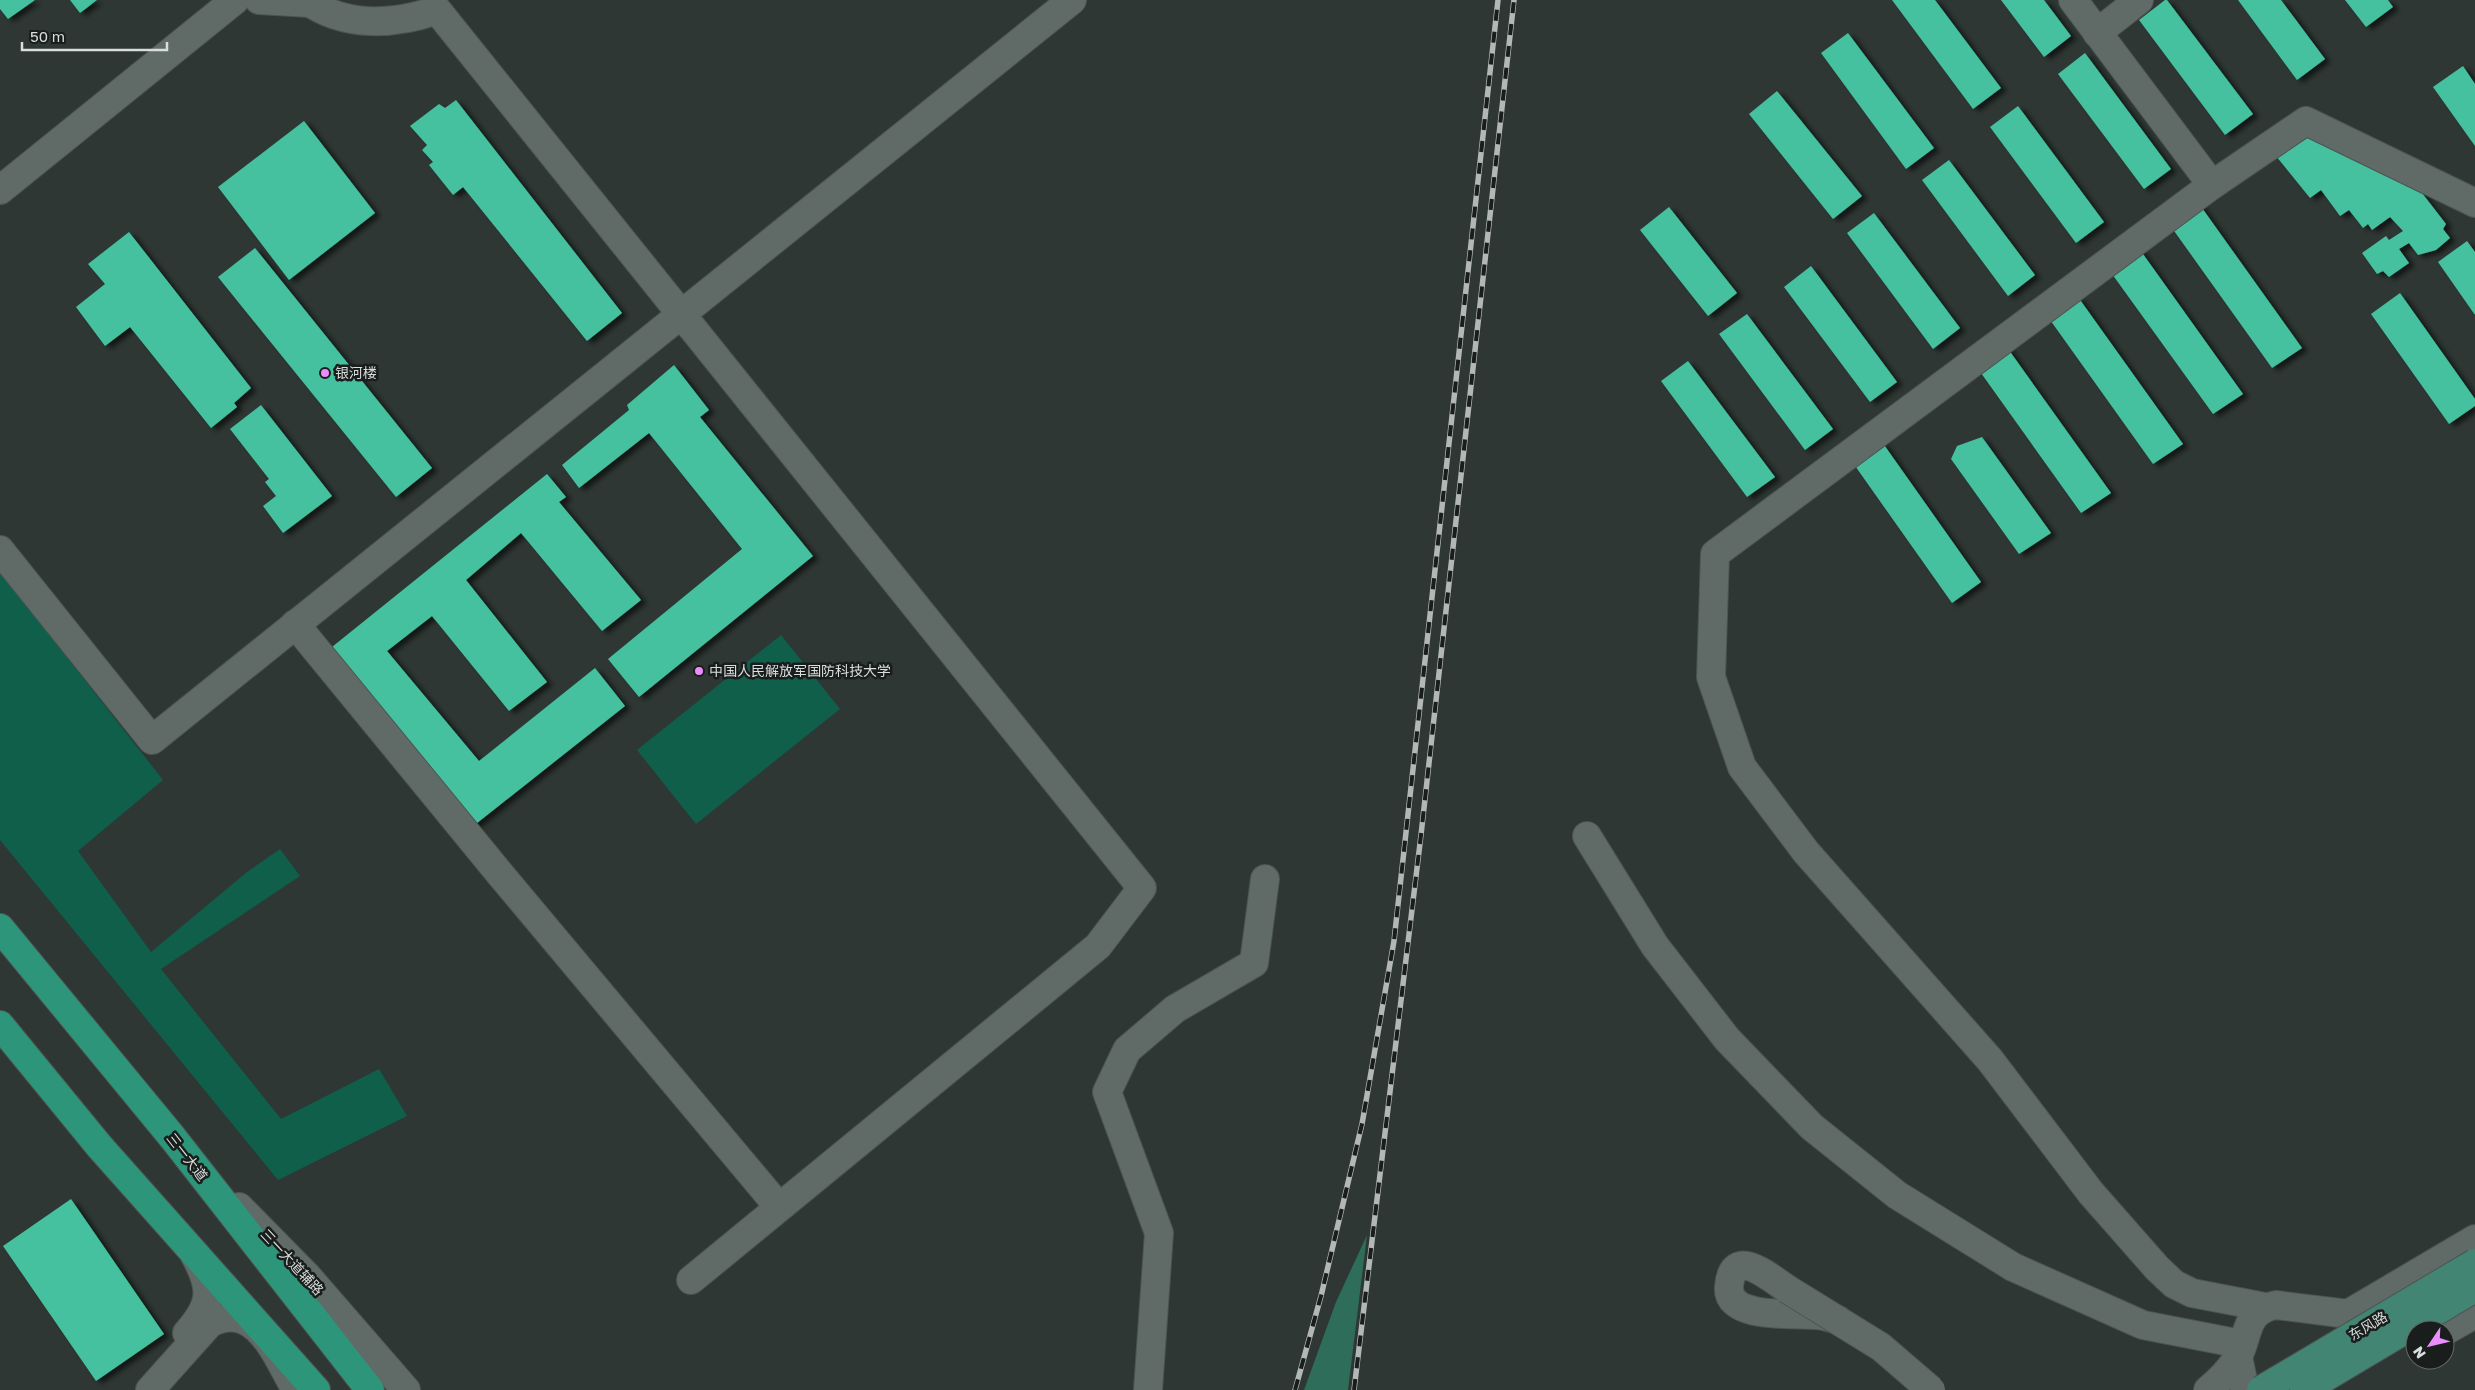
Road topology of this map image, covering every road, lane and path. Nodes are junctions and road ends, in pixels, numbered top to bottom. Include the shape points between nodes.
1 (235, 0) edge
2 (259, 0) edge
3 (1072, 0) edge
4 (2073, 0) edge
5 (2139, 0) edge
6 (308, 1) edge
7 (443, 5) edge
8 (2098, 33) junction
9 (2212, 185) junction
10 (0, 190) edge
11 (2475, 203) edge
12 (682, 312) junction
13 (0, 550) edge
14 (295, 624) junction
15 (1587, 836) dead end
16 (1265, 879) dead end
17 (0, 928) edge
18 (0, 1026) edge
19 (173, 1138) junction
20 (780, 1207) junction
21 (2475, 1240) edge
22 (194, 1254) junction
23 (2475, 1262) edge
24 (691, 1280) dead end
25 (2475, 1288) edge
26 (2265, 1307) junction
27 (2348, 1314) junction
28 (2475, 1314) edge
29 (2455, 1325) edge
30 (260, 1329) junction
31 (2405, 1329) edge
32 (2240, 1350) junction
33 (1888, 1353) junction
34 (136, 1390) edge
35 (150, 1390) edge
36 (296, 1390) edge
37 (316, 1390) edge
38 (370, 1390) edge
39 (406, 1390) edge
40 (1148, 1390) edge
41 (1923, 1390) edge
42 (1931, 1390) edge
43 (2208, 1390) edge
44 (2245, 1390) edge
45 (2261, 1390) edge
46 (2304, 1390) edge

1 - 10 street
2 - 6 street
3 - 12 street
4 - 8 street
5 - 8 street
6 - 7 street via 333,14 359,21 385,22 411,19
7 - 12 street
8 - 9 street
9 - 11 street via 2306,121
9 - 26 street via 1715,554 1711,677 1742,767 1806,852 1990,1060 2096,1200 2174,1284 2192,1293
12 - 14 street
12 - 20 street via 1142,888 1098,946
13 - 14 street via 152,740
14 - 20 street
15 - 32 street via 1655,946 1727,1039 1812,1127 1896,1195 2013,1267 2144,1325
16 - 40 street via 1254,963 1175,1009 1127,1050 1107,1092 1159,1233
17 - 19 highway, 三一大道
18 - 22 highway
19 - 38 highway, 三一大道
19 - 39 street, 三一大道辅路 via 307,1276
20 - 24 street
21 - 27 street
22 - 30 highway
22 - 34 street via 206,1280 207,1305 202,1316
23 - 45 main road, 东风路, bridge
25 - 46 main road, 东风路, bridge
26 - 27 street via 2276,1305
26 - 32 street via 2252,1319
27 - 31 street
28 - 29 street
30 - 35 street via 233,1317 210,1323
30 - 36 street
30 - 37 highway
32 - 43 street via 2218,1382
32 - 44 street
33 - 33 street, bridge via 1787,1289 1757,1268 1744,1265 1730,1275 1728,1291 1736,1304 1756,1312 1818,1315 1849,1323
33 - 41 street
33 - 42 street, bridge

